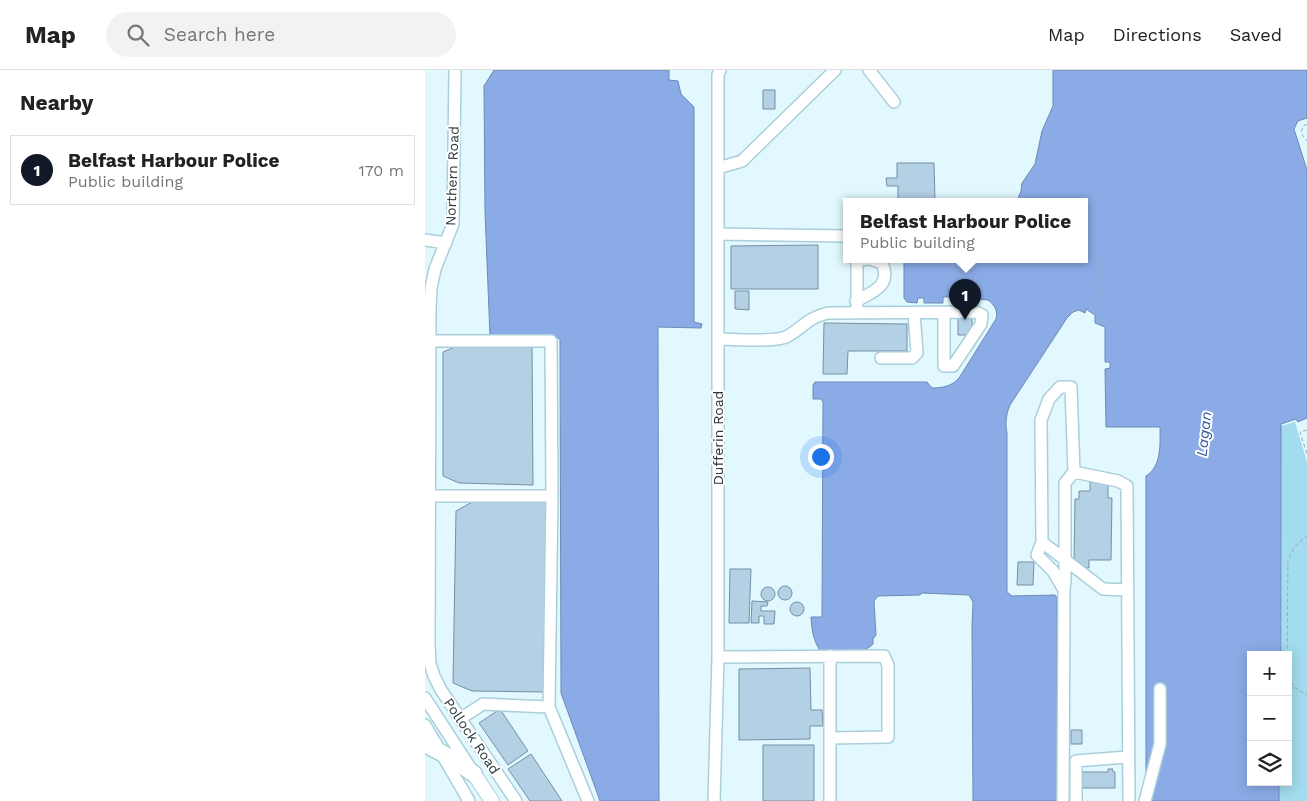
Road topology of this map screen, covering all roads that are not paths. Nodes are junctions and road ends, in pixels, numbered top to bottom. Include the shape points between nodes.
1 (455, 70) edge
2 (835, 70) edge
3 (869, 70) edge
4 (719, 73) edge
5 (894, 102) dead end
6 (718, 168) junction
7 (718, 234) junction
8 (843, 236) edge
9 (425, 240) edge
10 (446, 243) junction
11 (428, 298) edge
12 (856, 301) dead end
13 (857, 313) junction
14 (914, 314) junction
15 (944, 314) junction
16 (718, 339) junction
17 (430, 340) junction
18 (881, 358) dead end
19 (1074, 472) junction
20 (430, 496) junction
21 (552, 496) junction
22 (1042, 542) junction
23 (1065, 559) junction
24 (427, 580) edge
25 (1063, 590) junction
26 (1127, 590) junction
27 (830, 656) junction
28 (717, 657) junction
29 (1160, 689) dead end
30 (425, 698) edge
31 (549, 707) junction
32 (429, 711) edge
33 (460, 719) junction
34 (425, 725) edge
35 (829, 738) junction
36 (432, 748) edge
37 (1127, 757) junction
38 (474, 774) junction
39 (469, 801) edge
40 (492, 801) edge
41 (516, 801) edge
42 (588, 801) edge
43 (714, 801) edge
44 (830, 801) edge
45 (1063, 801) edge
46 (1076, 801) edge
47 (1129, 801) edge
48 (1145, 801) edge

1 - 10 street, Northern Road via 453,224
2 - 6 street via 743,161
3 - 5 street
4 - 6 street, Dufferin Road
6 - 7 street, Dufferin Road
7 - 8 street
7 - 16 street, Dufferin Road
9 - 10 street
10 - 11 street, Northern Road
11 - 17 street, Northern Road
12 - 13 street
13 - 14 street
13 - 16 street via 815,316 787,337
14 - 15 street
14 - 18 street via 917,353 912,358
15 - 15 street via 944,366 953,366 981,324 982,314
16 - 28 street, Dufferin Road
17 - 20 street, Northern Road
17 - 21 street via 551,341
19 - 22 street via 1071,387 1060,387 1049,399 1041,420
19 - 23 street via 1065,483
19 - 26 street via 1118,480 1127,486
20 - 21 street
20 - 24 street, Northern Road
21 - 31 street
22 - 23 street
22 - 25 street via 1037,555 1053,571
23 - 25 street
23 - 26 street via 1103,589
24 - 33 street, Pollock Road via 430,663 441,690
25 - 45 street
26 - 37 street
27 - 28 street
27 - 35 street
27 - 35 street via 884,656 888,665 888,737
28 - 43 street, Dufferin Road
29 - 48 street via 1160,744
30 - 32 street
31 - 33 street via 483,704
31 - 42 street
32 - 38 street
33 - 41 street, Pollock Road
34 - 36 street
35 - 44 street
36 - 38 highway
36 - 39 street
37 - 46 street via 1075,761
37 - 47 street
38 - 40 main road

